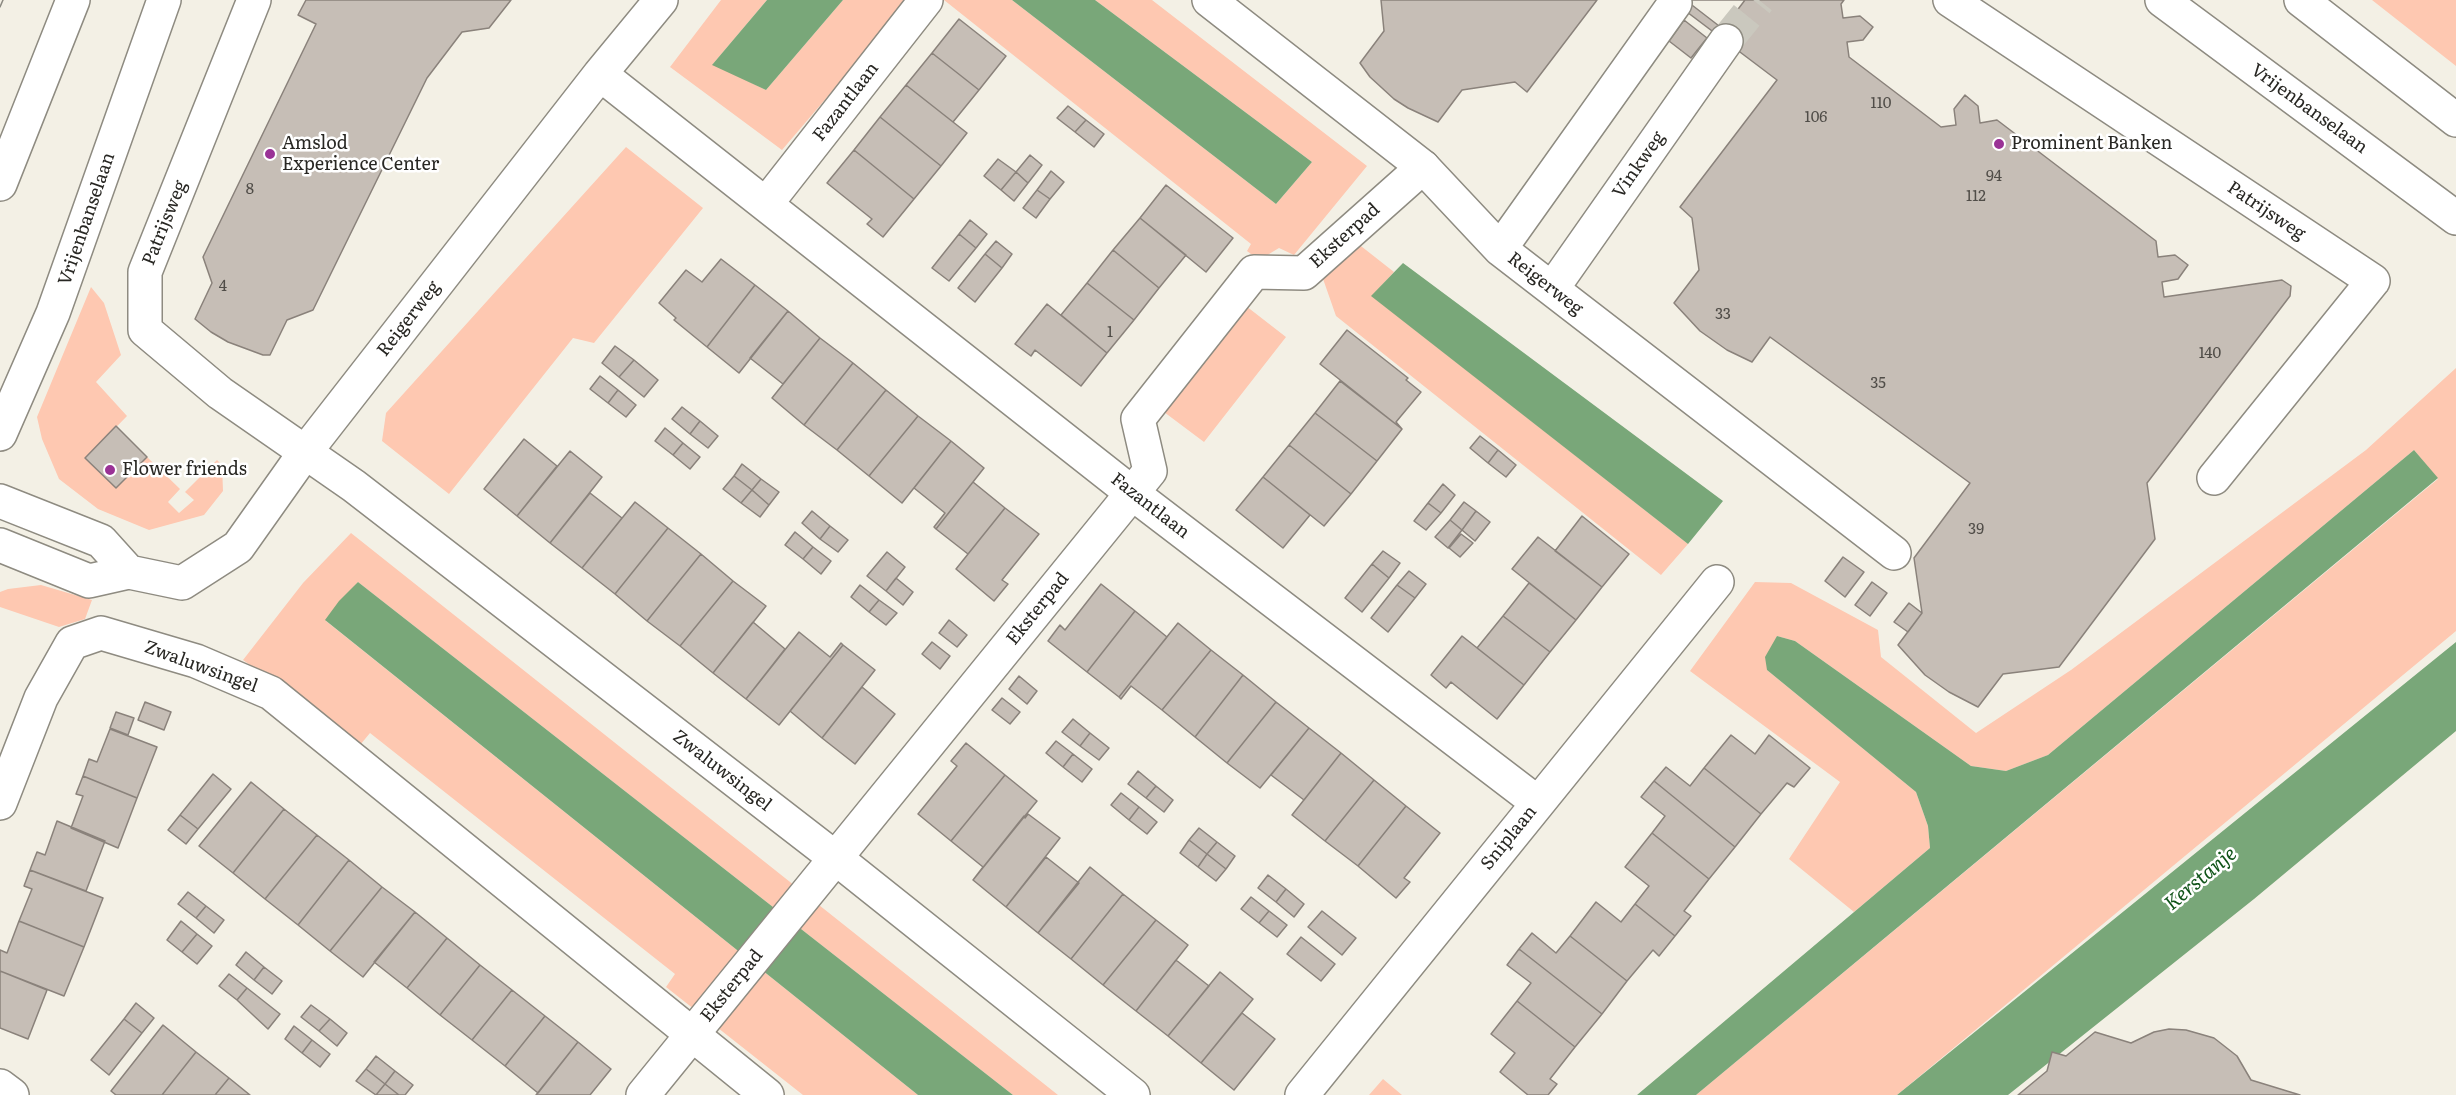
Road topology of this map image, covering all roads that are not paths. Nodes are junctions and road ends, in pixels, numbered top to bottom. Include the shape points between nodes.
1 (73, 0) edge
2 (164, 0) edge
3 (254, 0) edge
4 (661, 0) edge
5 (926, 0) edge
6 (1209, 0) edge
7 (1950, 0) edge
8 (2162, 0) edge
9 (2301, 0) edge
10 (1675, 3) dead end
11 (1726, 41) tunnel mouth
12 (600, 74) junction
13 (2456, 120) edge
14 (1423, 167) junction
15 (0, 184) edge
16 (766, 204) junction
17 (2456, 218) edge
18 (1500, 249) junction
19 (1552, 289) junction
20 (0, 434) edge
21 (306, 451) junction
22 (2214, 478) dead end
23 (1132, 493) junction
24 (0, 501) edge
25 (0, 545) edge
26 (1894, 553) dead end
27 (129, 572) junction
28 (1717, 582) dead end
29 (1538, 802) junction
30 (0, 803) edge
31 (836, 859) junction
32 (691, 1035) junction
33 (0, 1086) edge
34 (12, 1095) edge
35 (643, 1095) edge
36 (767, 1095) edge
37 (1133, 1095) edge
38 (1302, 1095) edge

1 - 15 street
2 - 20 street, Vrijenbanselaan via 53,313
3 - 21 street, Patrijsweg via 145,272 145,330 220,393
4 - 12 street, Reigerweg
5 - 16 street, Fazantlaan
6 - 14 street, Reigerweg
7 - 22 street, Patrijsweg via 2373,281
8 - 17 street, Vrijenbanselaan
9 - 13 street
10 - 18 street
11 - 19 street, Vinkweg
12 - 16 street, Fazantlaan
12 - 21 street, Reigerweg
14 - 18 street, Reigerweg
14 - 23 street, Eksterpad via 1304,273 1254,272 1138,419 1150,471
16 - 23 street, Fazantlaan
18 - 19 street, Reigerweg
19 - 26 street, Reigerweg
21 - 27 street, Reigerweg via 238,547 182,583
21 - 31 street, Zwaluwsingel
23 - 29 street, Fazantlaan
23 - 31 street, Eksterpad
24 - 27 street via 101,541
25 - 27 street, Reigerweg via 89,582
28 - 29 street, Sniplaan
29 - 38 street, Sniplaan
30 - 32 street, Zwaluwsingel via 41,698 72,643 101,633 196,661 271,693
31 - 32 street, Eksterpad
31 - 37 street, Zwaluwsingel
32 - 35 street, Eksterpad
32 - 36 street, Zwaluwsingel
33 - 34 street

